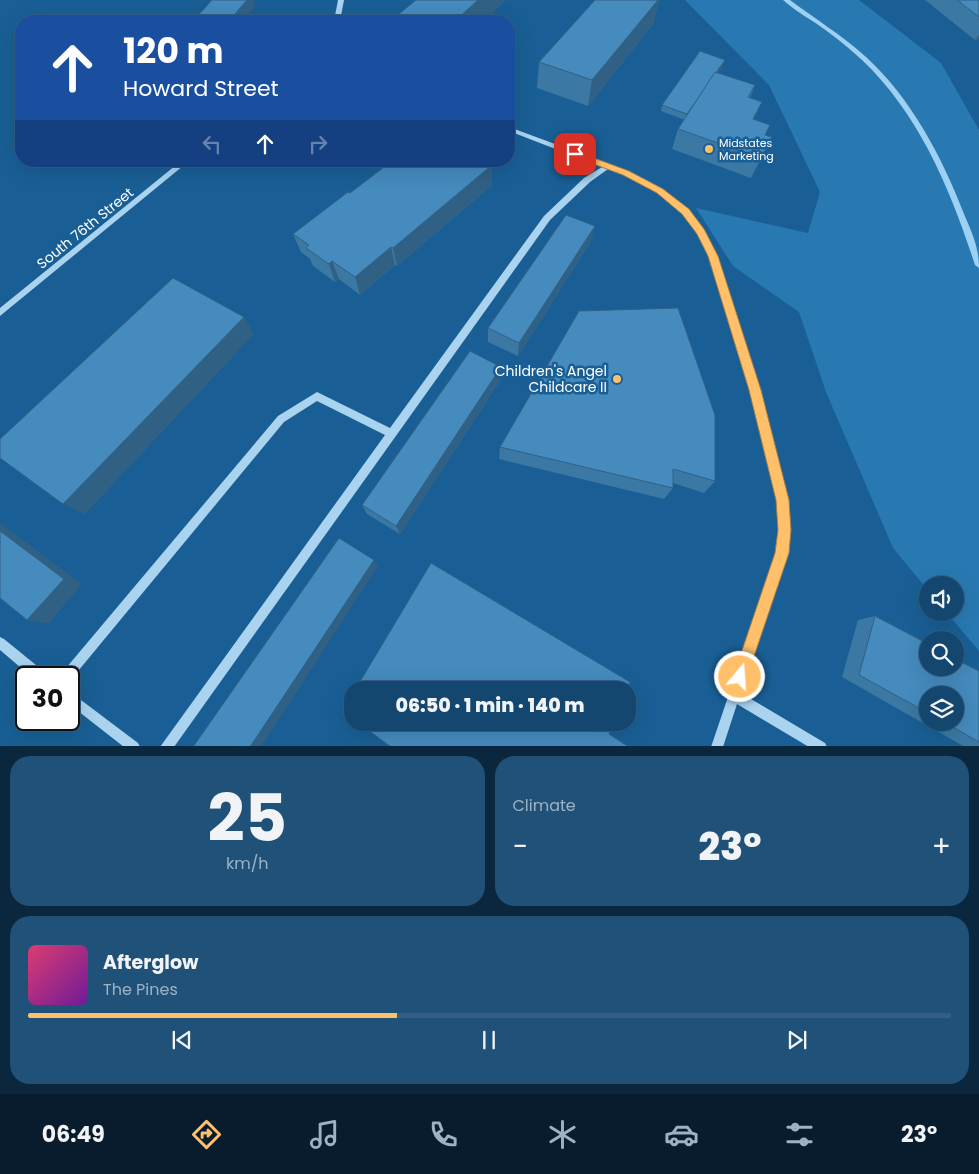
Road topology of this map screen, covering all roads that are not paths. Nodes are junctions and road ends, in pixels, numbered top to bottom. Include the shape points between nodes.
1 (341, 0) edge
2 (338, 15) edge
3 (515, 131) edge
4 (608, 166) junction
5 (179, 167) edge
6 (0, 313) edge
7 (391, 432) junction
8 (0, 642) edge
9 (29, 666) edge
10 (75, 666) edge
11 (734, 696) junction
12 (80, 705) edge
13 (134, 746) edge
14 (166, 746) edge
15 (717, 746) edge
16 (821, 746) edge

1 - 2 street
3 - 4 street
4 - 7 street via 587,180 547,218
4 - 11 street via 660,191 685,212 701,232 713,256 755,390 783,500 785,530 782,553
5 - 6 street, South 76th Street
7 - 10 street via 316,396 280,419
7 - 14 street
8 - 9 street
11 - 15 street
11 - 16 street
12 - 13 street

